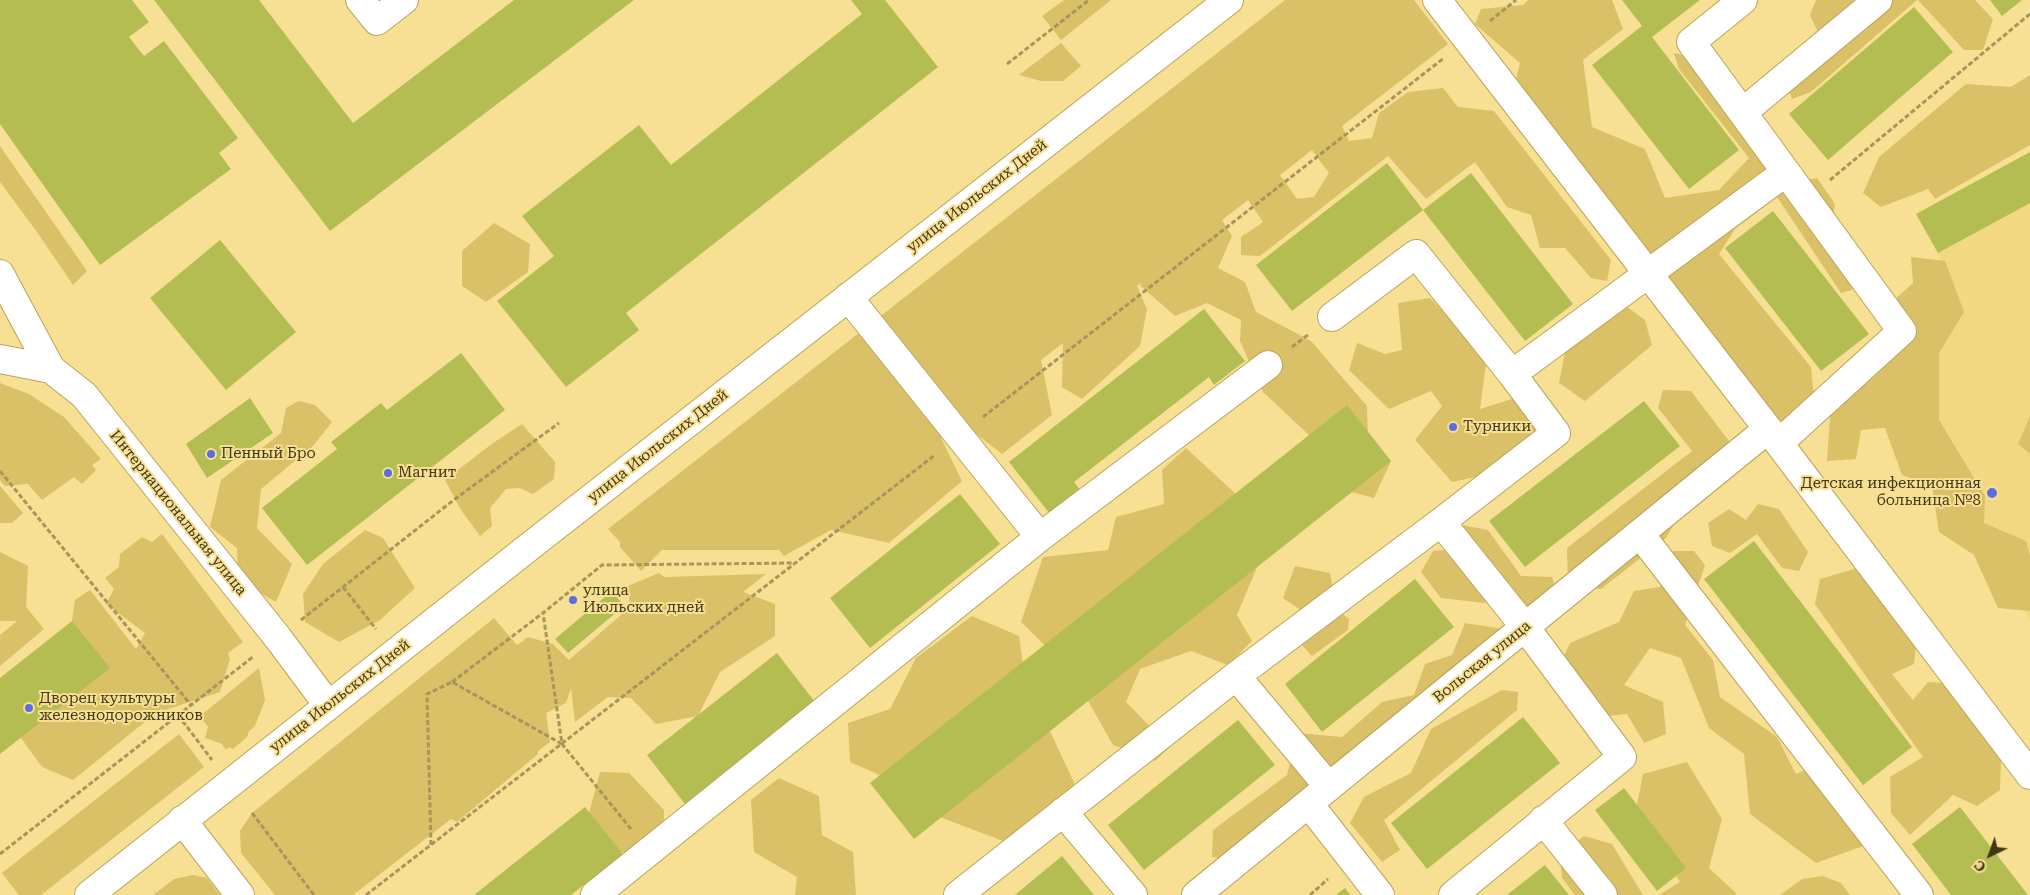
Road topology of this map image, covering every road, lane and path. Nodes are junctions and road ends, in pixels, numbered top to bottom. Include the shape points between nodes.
1 (360, 0) edge
2 (404, 0) edge
3 (1089, 0) edge
4 (1229, 0) edge
5 (1437, 0) edge
6 (1743, 0) edge
7 (1878, 0) edge
8 (2030, 14) edge
9 (1467, 40) junction
10 (1007, 64) dead end
11 (1743, 112) junction
12 (1786, 172) junction
13 (1806, 199) junction
14 (1648, 273) junction
15 (0, 274) edge
16 (848, 297) junction
17 (1332, 317) joint
18 (0, 359) edge
19 (1268, 365) joint
20 (51, 369) junction
21 (1512, 374) junction
22 (558, 423) dead end
23 (960, 435) junction
24 (1773, 436) junction
25 (0, 471) edge
26 (1441, 522) junction
27 (1640, 534) junction
28 (1040, 537) junction
29 (797, 562) junction
30 (343, 587) junction
31 (544, 613) junction
32 (1525, 627) junction
33 (278, 638) junction
34 (395, 653) junction
35 (1236, 676) junction
36 (452, 682) junction
37 (191, 705) junction
38 (328, 705) junction
39 (178, 715) junction
40 (562, 744) junction
41 (212, 760) dead end
42 (2030, 775) edge
43 (1319, 796) junction
44 (1063, 812) junction
45 (252, 813) dead end
46 (182, 820) junction
47 (1543, 820) junction
48 (431, 845) junction
49 (649, 852) junction
50 (0, 854) edge
51 (1201, 894) edge
52 (89, 895) edge
53 (240, 895) edge
54 (314, 895) edge
55 (366, 895) edge
56 (595, 895) edge
57 (958, 895) edge
58 (1133, 895) edge
59 (1380, 895) edge
60 (1454, 895) edge
61 (1603, 895) edge
62 (1919, 895) edge

1 - 2 street via 377,21
3 - 10 path
4 - 16 street, улица Июльских Дней
5 - 9 street
6 - 11 street via 1691,42
7 - 11 street
8 - 13 path
9 - 14 street
9 - 23 path
11 - 12 street
12 - 13 street
12 - 14 street
13 - 24 street, Вольская улица via 1902,331
14 - 21 street
14 - 24 street
15 - 20 street
16 - 23 street
16 - 34 street, улица Июльских Дней
17 - 19 path
17 - 21 street via 1416,254
18 - 20 street, Интернациональная улица
19 - 28 street
20 - 33 street, Интернациональная улица via 84,395
21 - 26 street via 1556,433
22 - 30 path
23 - 28 street
23 - 29 path
24 - 27 street, Вольская улица
24 - 42 street
25 - 37 path
26 - 32 street
26 - 35 street
27 - 32 street, Вольская улица
27 - 62 street
28 - 49 street
29 - 31 path via 602,565
29 - 40 path
30 - 33 path
30 - 34 path
31 - 36 path
31 - 40 path
32 - 43 street, Вольская улица
32 - 47 street via 1622,757
33 - 37 path
33 - 38 street, Интернациональная улица
34 - 38 street, улица Июльских Дней
35 - 43 street
35 - 44 street
36 - 40 path
36 - 48 path via 427,694
37 - 39 path
38 - 46 street, улица Июльских Дней
39 - 41 path
39 - 50 path
40 - 48 path
40 - 49 path
43 - 51 street, Вольская улица
43 - 59 street
44 - 57 street
44 - 58 street
45 - 54 path
46 - 52 street, улица Июльских Дней
46 - 53 street
47 - 60 street
47 - 61 street
48 - 55 path
49 - 56 street

